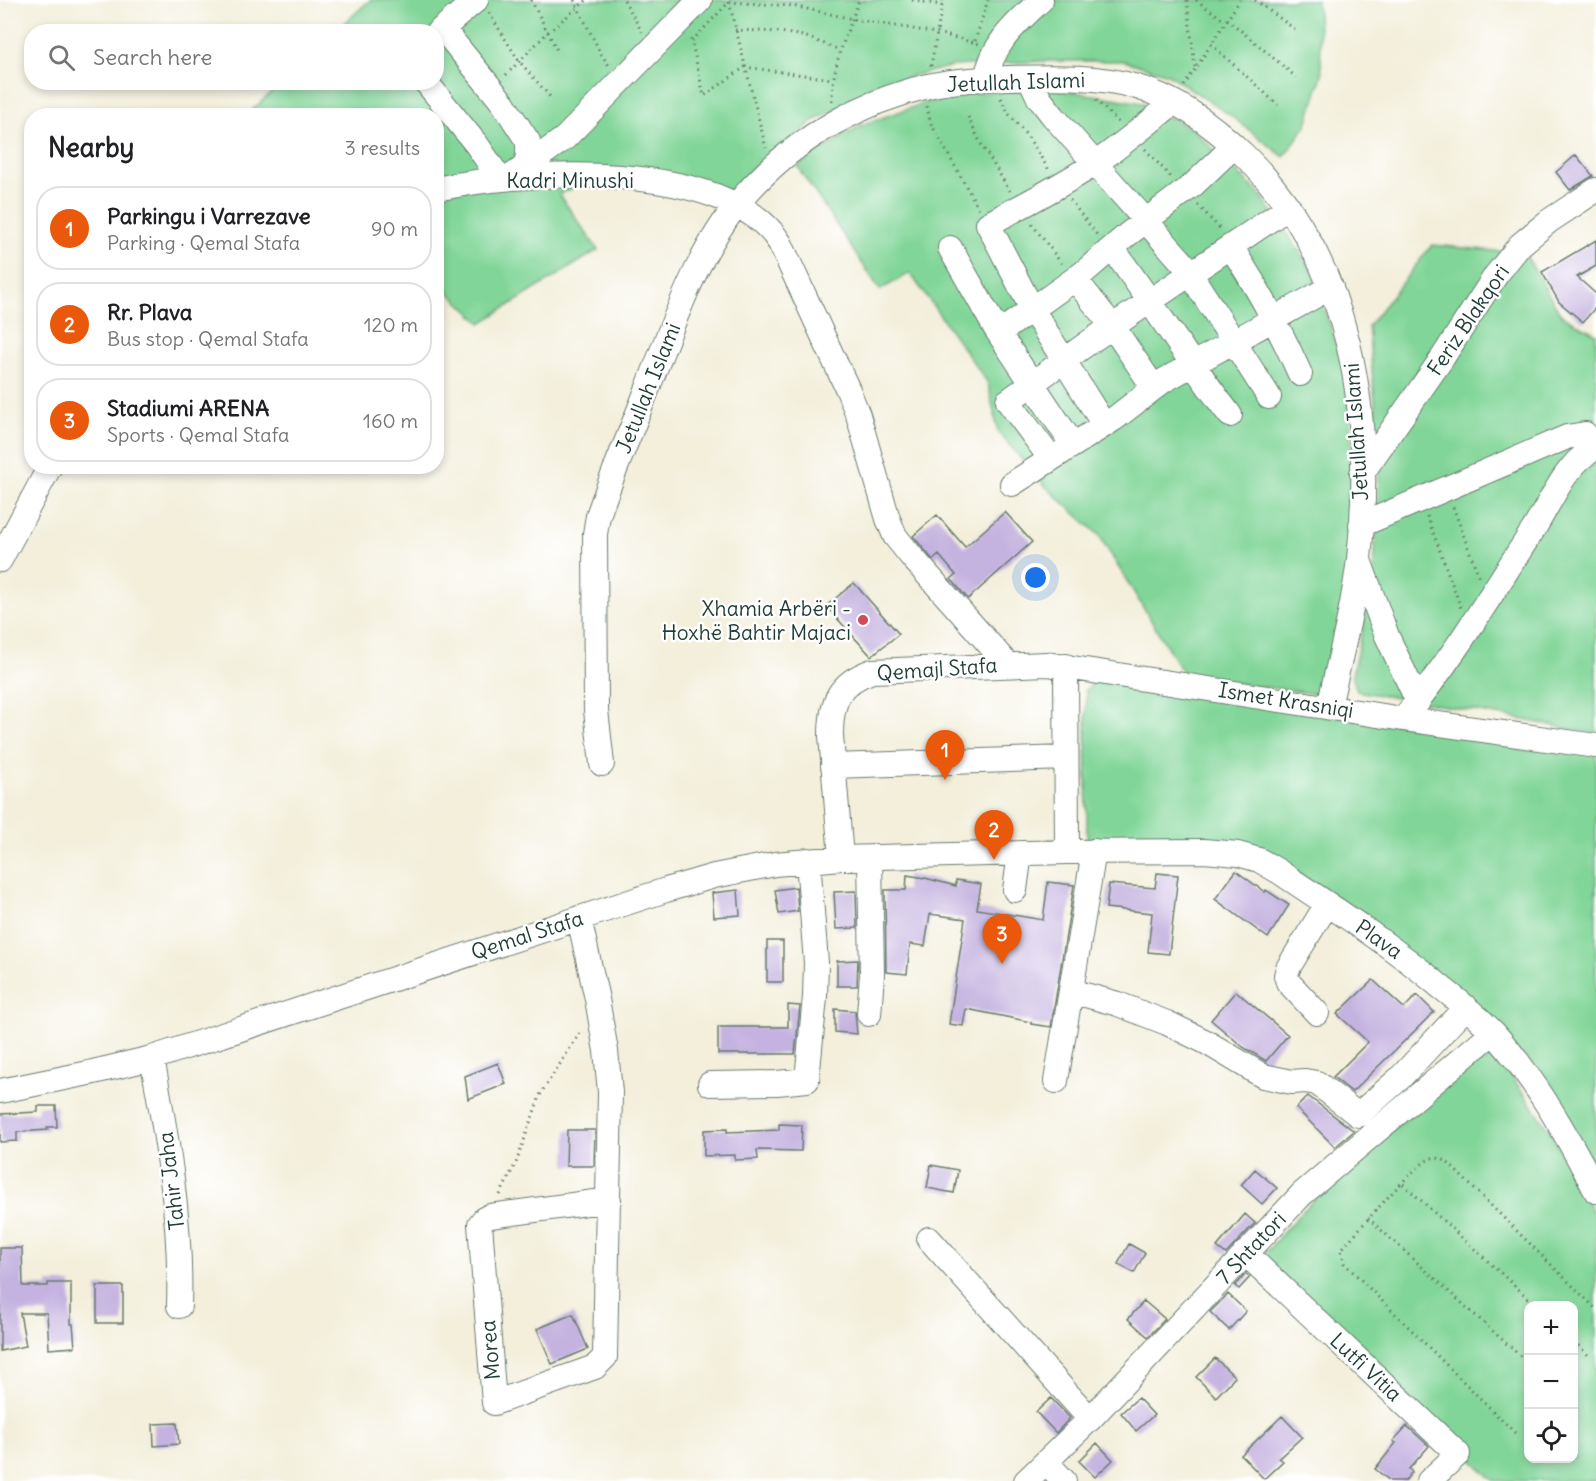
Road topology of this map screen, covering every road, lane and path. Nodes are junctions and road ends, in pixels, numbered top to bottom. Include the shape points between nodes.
1 (531, 0) edge
2 (574, 0) edge
3 (587, 0) edge
4 (624, 0) edge
5 (859, 0) edge
6 (912, 0) edge
7 (943, 0) edge
8 (988, 0) edge
9 (1041, 0) edge
10 (1187, 0) edge
11 (1196, 0) edge
12 (1240, 0) edge
13 (1255, 0) edge
14 (729, 2) junction
15 (481, 4) edge
16 (942, 5) junction
17 (686, 6) edge
18 (578, 7) junction
19 (853, 19) junction
20 (1226, 20) junction
21 (444, 28) edge
22 (735, 30) junction
23 (1296, 30) dead end
24 (548, 32) junction
25 (937, 33) junction
26 (444, 36) edge
27 (692, 41) junction
28 (1211, 44) junction
29 (985, 46) junction
30 (557, 50) dead end
31 (652, 50) junction
32 (840, 50) junction
33 (519, 61) junction
34 (745, 67) junction
35 (1195, 69) junction
36 (1296, 77) dead end
37 (1030, 78) junction
38 (832, 79) junction
39 (986, 79) junction
40 (1081, 79) junction
41 (621, 81) junction
42 (929, 86) junction
43 (433, 90) edge
44 (492, 90) junction
45 (552, 99) dead end
46 (1173, 103) junction
47 (1278, 105) dead end
48 (832, 124) junction
49 (1133, 136) junction
50 (1234, 146) junction
51 (1095, 164) junction
52 (771, 168) junction
53 (512, 174) junction
54 (444, 187) edge
55 (1596, 190) edge
56 (1184, 192) junction
57 (736, 205) junction
58 (1289, 207) junction
59 (1146, 221) junction
60 (988, 224) junction
61 (950, 248) dead end
62 (1112, 248) junction
63 (1231, 248) junction
64 (1191, 274) junction
65 (1075, 279) junction
66 (1331, 287) junction
67 (1151, 301) junction
68 (1032, 309) junction
69 (1275, 319) junction
70 (1113, 327) junction
71 (999, 333) junction
72 (1234, 341) junction
73 (1064, 361) junction
74 (1191, 365) junction
75 (1300, 374) dead end
76 (1033, 383) junction
77 (1154, 388) junction
78 (1269, 397) dead end
79 (1230, 415) dead end
80 (1104, 425) junction
81 (1073, 445) junction
82 (1051, 459) junction
83 (1362, 473) junction
84 (46, 474) edge
85 (1012, 484) dead end
86 (1447, 489) junction
87 (1421, 500) junction
88 (1361, 525) junction
89 (1359, 559) junction
90 (0, 560) edge
91 (1488, 601) junction
92 (1468, 630) junction
93 (1007, 664) junction
94 (1066, 666) junction
95 (1329, 706) junction
96 (1410, 710) junction
97 (1596, 746) edge
98 (1066, 758) junction
99 (603, 764) dead end
100 (833, 765) junction
101 (1094, 851) junction
102 (1067, 852) junction
103 (1020, 853) junction
104 (841, 858) junction
105 (870, 858) junction
106 (807, 860) junction
107 (1016, 890) dead end
108 (1327, 904) junction
109 (579, 918) junction
110 (1071, 991) junction
111 (1466, 1007) junction
112 (1317, 1013) dead end
113 (870, 1014) dead end
114 (585, 1026) dead end
115 (1493, 1032) junction
116 (152, 1058) junction
117 (1056, 1082) dead end
118 (710, 1084) dead end
119 (0, 1091) edge
120 (1372, 1118) junction
121 (1402, 1184) junction
122 (1596, 1191) edge
123 (609, 1200) junction
124 (490, 1216) junction
125 (1368, 1218) junction
126 (929, 1239) dead end
127 (1245, 1253) junction
128 (1533, 1301) edge
129 (179, 1306) dead end
130 (1596, 1309) edge
131 (1578, 1345) edge
132 (1590, 1358) dead end
133 (1524, 1359) edge
134 (1090, 1419) junction
135 (1515, 1433) dead end
136 (1046, 1462) junction
137 (1026, 1481) edge
138 (1064, 1481) edge
139 (1429, 1481) edge

1 - 24 path
2 - 18 path
3 - 18 path
4 - 31 path
5 - 19 path
6 - 16 path
7 - 16 path
8 - 29 path
9 - 29 street via 1007,34
10 - 35 path
11 - 20 path
12 - 20 path
13 - 23 path
14 - 19 path via 793,6
14 - 22 path
14 - 27 path
15 - 21 street
15 - 33 path
16 - 25 path
17 - 27 path
17 - 31 street
18 - 24 path
18 - 41 path via 601,54
19 - 25 path
19 - 32 path
20 - 28 path
20 - 36 path
22 - 32 path via 804,36
22 - 34 path
24 - 30 path
24 - 33 path
25 - 29 path
25 - 42 path
26 - 44 street
27 - 34 path via 704,96
28 - 35 path
28 - 47 path
29 - 39 street via 989,63
31 - 41 street
32 - 38 path
33 - 44 path
33 - 45 path
34 - 38 path
34 - 52 path
35 - 46 path
37 - 39 street, Jetullah Islami
37 - 40 street, Jetullah Islami
37 - 51 street via 1039,98
38 - 48 path
39 - 42 street, Jetullah Islami
40 - 46 street, Jetullah Islami via 1138,87
40 - 49 path via 1100,105
41 - 53 street via 565,138
42 - 48 street, Jetullah Islami
42 - 60 path via 930,122
43 - 53 street via 477,144
44 - 53 street via 528,141 528,155
46 - 49 street
46 - 50 street, Jetullah Islami
48 - 52 street, Jetullah Islami
49 - 51 street
49 - 56 path
50 - 56 street
50 - 58 street, Jetullah Islami via 1257,167
51 - 59 street
51 - 60 street
52 - 57 street, Jetullah Islami
53 - 54 street, Kadri Minushi
53 - 57 street, Kadri Minushi via 621,177 684,187
55 - 83 street, Feriz Blakqori via 1520,245
56 - 59 street
56 - 63 path via 1223,232
57 - 93 street, Kadri Minushi via 755,215 780,243 858,415 895,536
57 - 99 street, Jetullah Islami via 694,275 598,516 596,710
58 - 63 street
58 - 66 street, Jetullah Islami
59 - 62 street
59 - 64 street
60 - 68 street
61 - 71 street
62 - 65 street
62 - 67 street
63 - 64 street
63 - 69 street
64 - 67 street
64 - 72 street
65 - 68 street
65 - 70 street
66 - 69 street
66 - 83 street, Jetullah Islami via 1349,345 1355,381
67 - 70 street
67 - 74 street
68 - 71 street
68 - 73 street
69 - 72 street
69 - 75 street
70 - 73 street
70 - 77 street
71 - 76 street
72 - 74 street
72 - 78 street
73 - 76 street
73 - 80 street
74 - 77 street
74 - 79 street
76 - 81 street
76 - 82 street via 1008,401
77 - 80 street
80 - 81 street
81 - 82 street
82 - 85 street
83 - 88 street, Jetullah Islami
84 - 90 street
86 - 87 street
86 - 91 path
86 - 91 street via 1567,437 1584,434 1591,443 1588,453 1563,480
87 - 88 street
87 - 92 path
88 - 89 street, Jetullah Islami
89 - 95 street, Jetullah Islami
89 - 96 street
91 - 92 street
92 - 96 street
93 - 94 street, Qemajl Stafa
93 - 100 street, Qemajl Stafa via 885,670 860,675 840,692 834,704
94 - 95 street, Ismet Krasniqi
94 - 98 street
95 - 96 street, Ismet Krasniqi
96 - 97 street, Ismet Krasniqi
98 - 100 street
98 - 102 street
100 - 104 street, Qemajl Stafa
101 - 102 street, Plava
101 - 108 street, Plava via 1238,854 1259,860
101 - 110 street
102 - 103 street, Qemal Stafa
103 - 105 street, Qemal Stafa
103 - 107 street
104 - 105 street, Qemal Stafa
104 - 106 street, Qemal Stafa
105 - 113 street
106 - 109 street, Qemal Stafa via 714,876
106 - 118 street via 816,963 807,1080
108 - 111 street, Plava via 1405,957
108 - 112 street via 1286,976
109 - 116 street, Qemal Stafa
109 - 123 street, Morea via 606,1051 610,1092
110 - 117 street
110 - 120 street via 1167,1023 1263,1076 1317,1083 1358,1115
111 - 115 street, Plava
111 - 120 street via 1400,1078
114 - 124 path via 541,1094 516,1163
115 - 120 street, 7 Shtatori
115 - 122 street, Plava via 1558,1121
116 - 119 street, Qemal Stafa
116 - 129 street, Tahir Jaha via 179,1248
120 - 127 street, 7 Shtatori
121 - 125 path
121 - 128 path
121 - 130 path via 1432,1158 1446,1161
123 - 124 street
123 - 124 street, Morea via 605,1357 588,1370 494,1403 480,1231 480,1224
125 - 133 path
125 - 135 path via 1341,1250 1344,1263
126 - 134 street
127 - 134 street, 7 Shtatori
127 - 139 street, Lutfi Vitia via 1458,1454
131 - 132 path
134 - 136 street, 7 Shtatori
136 - 137 street, 7 Shtatori
136 - 138 street

